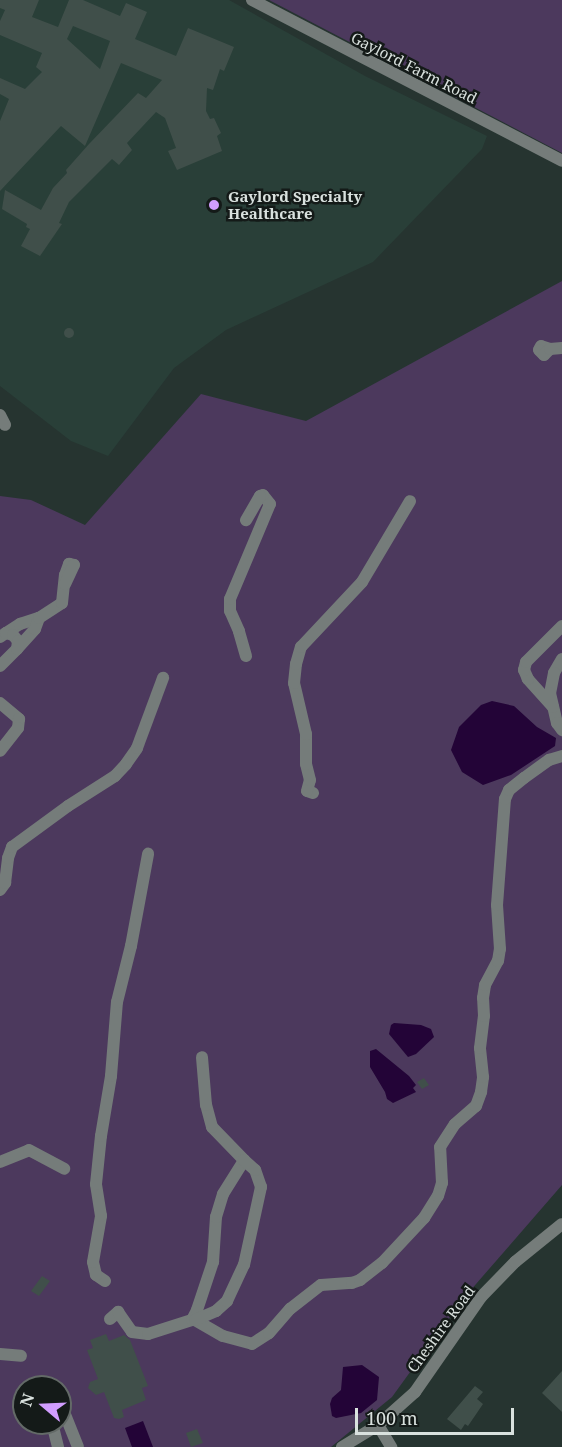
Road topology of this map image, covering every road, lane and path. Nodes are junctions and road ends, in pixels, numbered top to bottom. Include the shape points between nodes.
1 (252, 0) edge
2 (562, 161) edge
3 (410, 501) dead end
4 (246, 520) dead end
5 (65, 584) dead end
6 (39, 618) junction
7 (562, 626) edge
8 (3, 635) edge
9 (17, 649) junction
10 (246, 656) dead end
11 (562, 659) edge
12 (0, 666) edge
13 (163, 678) dead end
14 (0, 703) edge
15 (553, 707) junction
16 (562, 730) edge
17 (0, 751) edge
18 (562, 756) edge
19 (314, 793) dead end
20 (148, 854) dead end
21 (0, 890) edge
22 (202, 1057) dead end
23 (244, 1160) junction
24 (0, 1162) edge
25 (64, 1169) dead end
26 (562, 1224) edge
27 (105, 1281) dead end
28 (110, 1319) dead end
29 (0, 1354) edge
30 (21, 1356) dead end
31 (378, 1425) junction
32 (72, 1432) edge
33 (78, 1447) edge
34 (342, 1447) edge
35 (391, 1447) edge

1 - 2 street, Gaylord Farm Road
3 - 19 street via 362,582 302,647 296,664 294,683 306,734 310,780 307,791
4 - 10 street via 264,495 270,504 230,599 230,611
5 - 6 street via 62,603
6 - 8 street
6 - 9 street via 35,629
7 - 15 street via 526,662 524,670
8 - 9 street via 13,635 18,641
9 - 12 street
11 - 15 street via 550,693
13 - 21 street via 137,748 126,764 115,776 12,847
14 - 17 street via 19,718 18,728
15 - 16 street
18 - 23 street via 549,760 524,778 509,790 505,799 497,905 500,949 483,999 481,1092 476,1106 455,1124 440,1147 442,1183 438,1196 404,1241 360,1280 321,1285 252,1344 223,1336 195,1320 216,1311 243,1285 261,1187 255,1170
20 - 27 street via 132,946 117,1002 96,1184 100,1216 93,1262 96,1275
22 - 23 street via 212,1127
23 - 28 street via 223,1194 216,1217 213,1262 192,1320 138,1335 118,1312
24 - 25 street via 29,1150
26 - 31 street, Cheshire Road via 500,1276 415,1392
29 - 30 street
31 - 34 street, Cheshire Road
31 - 35 street
32 - 33 street

